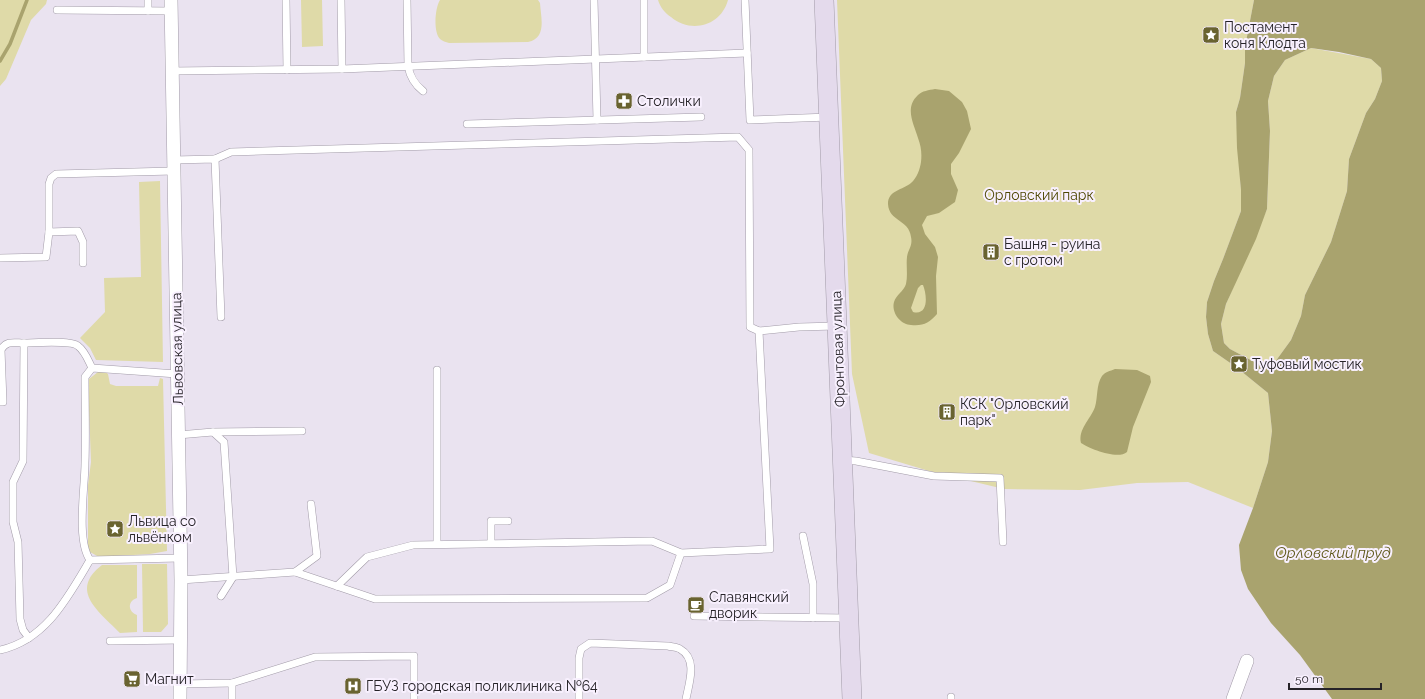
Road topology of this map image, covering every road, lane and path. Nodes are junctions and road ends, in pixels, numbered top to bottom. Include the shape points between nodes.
1 (148, 0) edge
2 (286, 0) edge
3 (341, 0) edge
4 (407, 0) edge
5 (594, 0) edge
6 (644, 0) edge
7 (745, 0) edge
8 (824, 0) edge
9 (171, 5) edge
10 (56, 10) dead end
11 (148, 10) junction
12 (748, 53) junction
13 (644, 58) junction
14 (595, 59) junction
15 (408, 66) junction
16 (342, 69) junction
17 (286, 70) junction
18 (172, 71) junction
19 (422, 91) dead end
20 (829, 116) junction
21 (701, 117) dead end
22 (597, 120) junction
23 (467, 124) dead end
24 (214, 159) junction
25 (174, 165) junction
26 (49, 232) junction
27 (0, 258) edge
28 (83, 262) dead end
29 (221, 317) dead end
30 (838, 326) junction
31 (759, 331) junction
32 (24, 343) junction
33 (92, 368) junction
34 (437, 370) dead end
35 (177, 374) junction
36 (0, 402) edge
37 (302, 431) dead end
38 (213, 432) junction
39 (178, 435) junction
40 (842, 460) junction
41 (311, 504) dead end
42 (508, 521) dead end
43 (803, 536) dead end
44 (1004, 542) dead end
45 (491, 543) junction
46 (437, 544) junction
47 (681, 552) junction
48 (180, 558) junction
49 (90, 560) junction
50 (296, 572) junction
51 (233, 577) junction
52 (181, 580) junction
53 (338, 586) junction
54 (221, 596) dead end
55 (694, 616) dead end
56 (813, 618) junction
57 (848, 618) junction
58 (29, 638) junction
59 (181, 640) junction
60 (110, 641) dead end
61 (0, 650) edge
62 (1247, 661) dead end
63 (232, 683) junction
64 (180, 684) junction
65 (180, 699) edge
66 (232, 699) edge
67 (414, 699) edge
68 (579, 699) edge
69 (686, 699) edge
70 (852, 699) edge
71 (1233, 699) edge

1 - 11 lane
2 - 17 lane
3 - 16 lane
4 - 15 lane
5 - 14 lane
6 - 13 lane
7 - 12 lane
8 - 20 main road, Фронтовая улица
9 - 11 lane
9 - 18 street, Львовская улица
10 - 11 lane
12 - 13 lane
12 - 20 lane via 750,120
13 - 14 lane
14 - 15 lane
14 - 22 lane
15 - 16 lane
15 - 19 lane via 410,77
16 - 17 lane
17 - 18 lane
18 - 25 street, Львовская улица
20 - 30 main road, Фронтовая улица
21 - 22 lane
22 - 23 lane
24 - 25 lane
24 - 29 lane
24 - 31 lane via 231,152 738,137 749,150 750,328
25 - 26 lane via 56,174 50,178 49,184
25 - 35 street, Львовская улица
26 - 27 lane via 46,258
26 - 28 lane via 78,231 83,242
30 - 31 lane
30 - 40 main road, Фронтовая улица
31 - 47 lane via 770,549
32 - 33 lane via 78,345
32 - 36 lane via 4,345 3,402
32 - 58 lane via 23,461 13,482 13,522 18,542 20,619
33 - 35 lane
33 - 49 lane via 85,377 85,464 82,500 84,543
34 - 46 lane
35 - 39 street, Львовская улица
37 - 38 lane
38 - 39 lane
38 - 51 lane via 224,442
39 - 48 street, Львовская улица
40 - 44 lane via 934,476 1000,478
40 - 57 main road, Фронтовая улица
41 - 50 lane via 317,556
42 - 45 lane via 491,521
43 - 56 lane via 813,584
45 - 46 lane
45 - 47 lane via 652,541
46 - 53 lane via 413,545 368,557
47 - 53 lane via 670,586 647,598 375,599
48 - 49 lane
48 - 52 street, Львовская улица
49 - 58 lane via 65,602 45,627
50 - 51 lane
50 - 53 lane
51 - 52 lane
51 - 54 lane
52 - 59 street, Львовская улица
55 - 56 lane
56 - 57 lane
57 - 70 main road, Фронтовая улица
58 - 61 lane
59 - 60 lane
59 - 64 street, Львовская улица
62 - 71 street
63 - 64 lane
63 - 66 lane
63 - 67 lane via 315,657 414,656
64 - 65 street, Львовская улица
68 - 69 lane via 579,658 581,649 590,643 680,648 688,656 691,668

